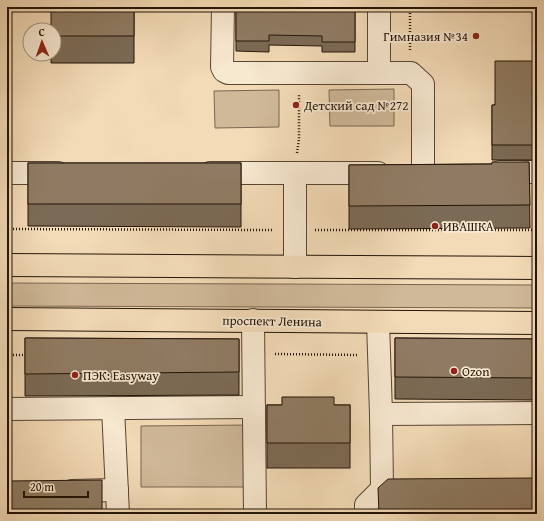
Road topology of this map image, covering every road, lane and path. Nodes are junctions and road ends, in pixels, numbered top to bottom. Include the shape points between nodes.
1 (223, 7) edge
2 (379, 7) edge
3 (410, 7) edge
4 (299, 73) junction
5 (379, 73) junction
6 (411, 73) junction
7 (7, 172) edge
8 (423, 172) junction
9 (446, 172) edge
10 (484, 172) edge
11 (537, 172) edge
12 (79, 173) edge
13 (191, 173) edge
14 (295, 173) junction
15 (7, 229) edge
16 (295, 230) junction
17 (537, 230) edge
18 (7, 264) edge
19 (295, 267) junction
20 (537, 268) edge
21 (7, 319) edge
22 (253, 320) junction
23 (378, 322) junction
24 (537, 323) edge
25 (254, 407) junction
26 (113, 408) junction
27 (7, 409) edge
28 (537, 413) edge
29 (382, 414) junction
30 (117, 490) junction
31 (54, 491) edge
32 (118, 514) edge
33 (255, 514) edge
34 (366, 514) edge

1 - 4 lane via 224,71
2 - 5 lane
3 - 6 path
4 - 5 lane
4 - 14 path via 299,139
5 - 6 lane
6 - 8 lane via 423,84
7 - 12 lane
8 - 9 lane
8 - 14 lane
10 - 11 lane
13 - 14 lane
14 - 16 lane
15 - 16 path
16 - 17 path
16 - 19 lane
18 - 19 main road
19 - 20 main road
21 - 22 main road, проспект Ленина
22 - 23 main road, проспект Ленина
22 - 25 lane
23 - 24 main road, проспект Ленина
23 - 29 lane
25 - 26 lane
25 - 33 lane
26 - 27 lane
26 - 30 lane
28 - 29 lane
29 - 34 lane via 382,489 366,505
30 - 31 lane
30 - 32 lane

